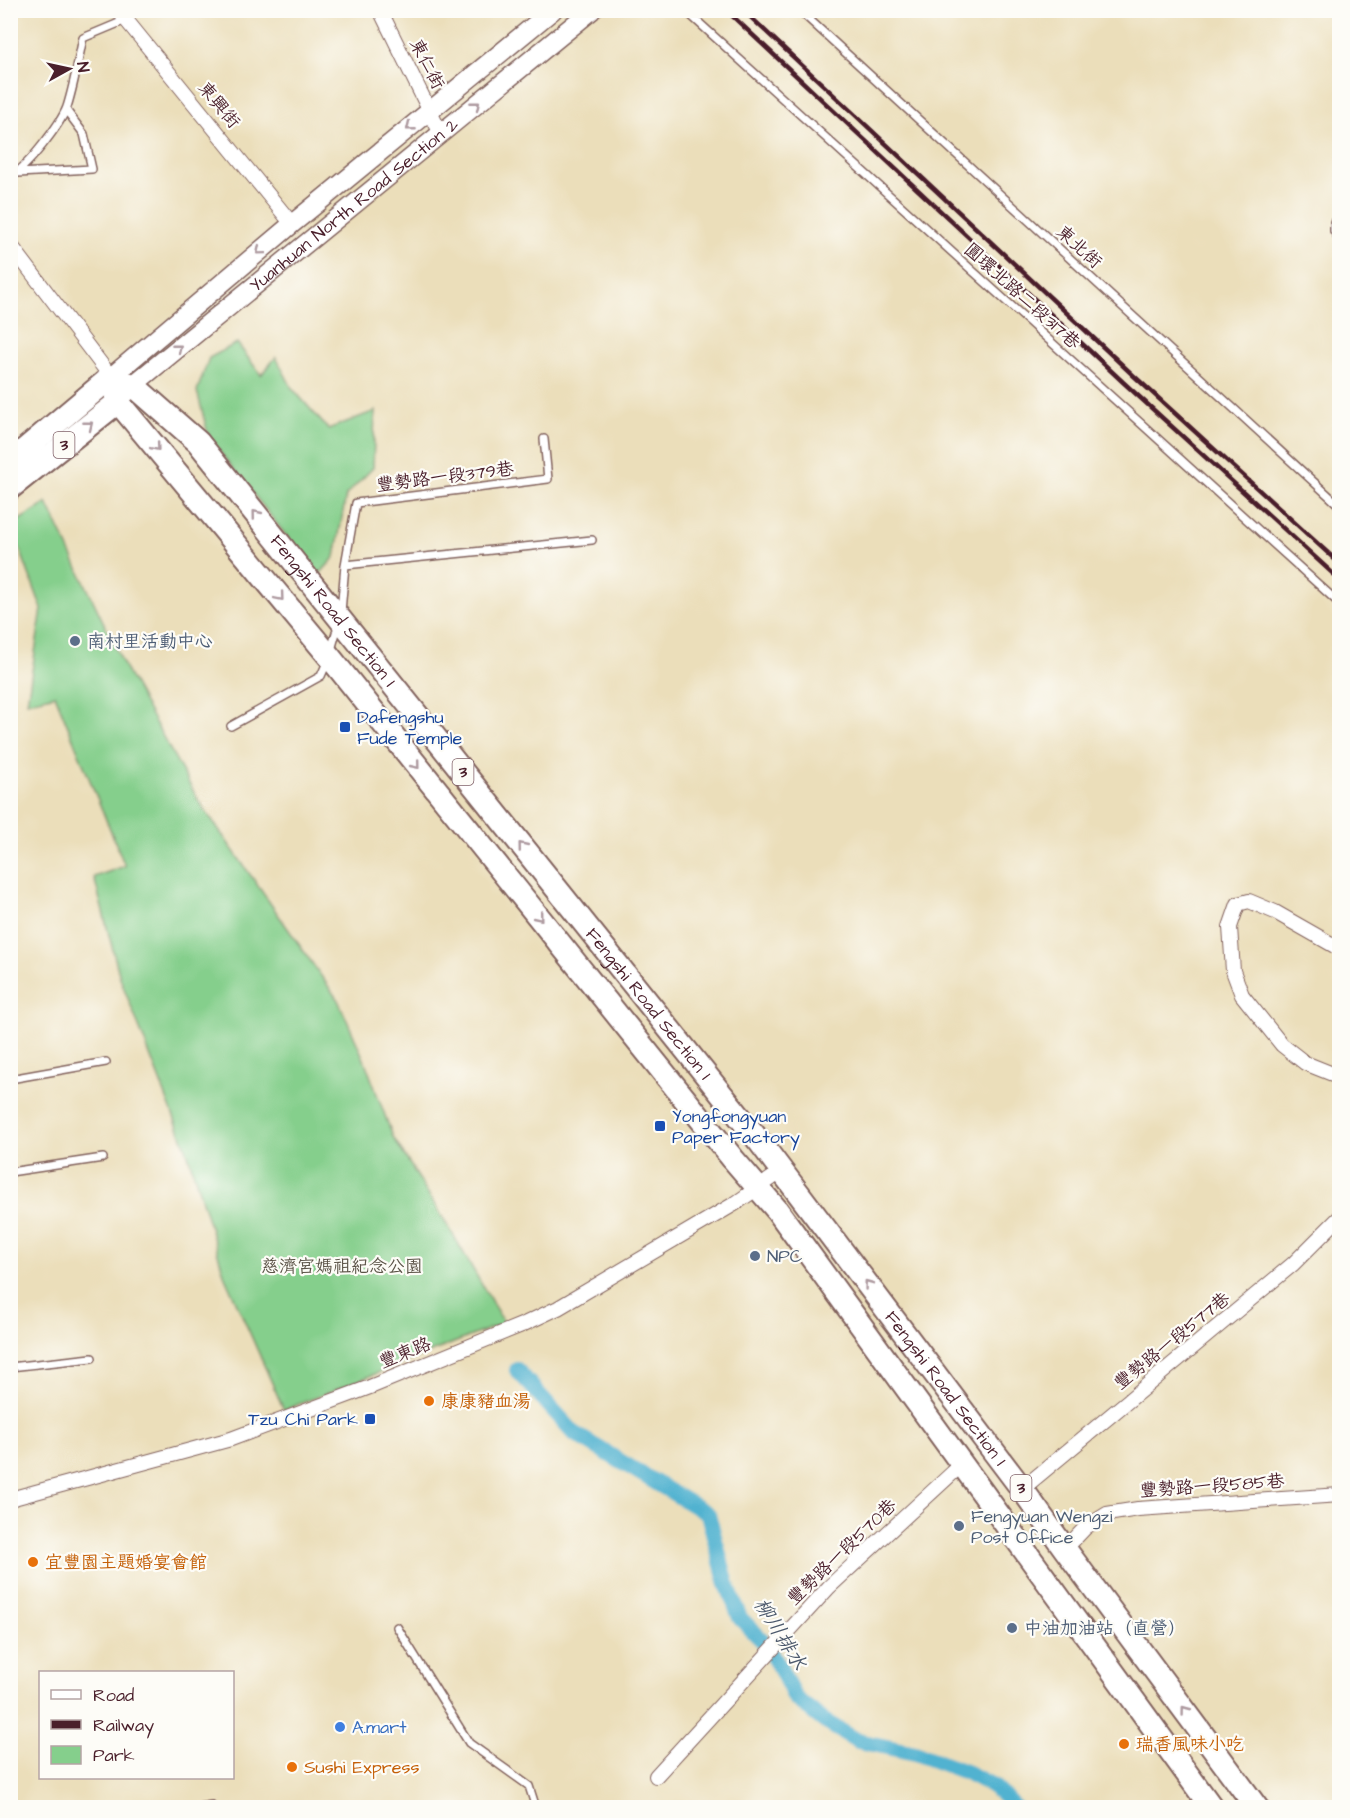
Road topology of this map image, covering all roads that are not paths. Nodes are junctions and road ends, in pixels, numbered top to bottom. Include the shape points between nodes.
1 (380, 10) edge
2 (553, 10) edge
3 (592, 10) edge
4 (685, 10) edge
5 (799, 10) edge
6 (122, 15) edge
7 (66, 110) junction
8 (430, 111) junction
9 (441, 134) junction
10 (18, 173) junction
11 (10, 176) edge
12 (1340, 216) edge
13 (292, 224) junction
14 (1340, 240) edge
15 (10, 244) edge
16 (111, 377) junction
17 (126, 394) junction
18 (544, 439) dead end
19 (10, 462) edge
20 (10, 488) edge
21 (1340, 506) edge
22 (592, 540) dead end
23 (345, 565) junction
24 (1340, 604) edge
25 (340, 619) junction
26 (329, 656) junction
27 (231, 726) dead end
28 (1340, 949) edge
29 (106, 1062) dead end
30 (1340, 1077) edge
31 (10, 1078) edge
32 (103, 1158) dead end
33 (782, 1170) junction
34 (10, 1173) edge
35 (758, 1188) junction
36 (1340, 1217) edge
37 (92, 1358) dead end
38 (10, 1367) edge
39 (961, 1465) junction
40 (1022, 1489) junction
41 (1340, 1495) edge
42 (10, 1499) edge
43 (1065, 1549) junction
44 (397, 1628) dead end
45 (656, 1776) dead end
46 (194, 1808) edge
47 (214, 1808) edge
48 (536, 1808) edge
49 (1212, 1808) edge
50 (1257, 1808) edge

1 - 8 street, 東仁街
2 - 8 street, Yuanhuan North Road Section 2
9 -> 3 street, Yuanhuan North Road Section 2
4 - 24 lane, 圓環北路二段317巷
5 - 21 lane, 東北街
6 - 7 lane via 83,38
6 - 13 street, 東興街
7 - 10 lane
7 - 10 lane via 84,134 92,169
8 - 9 street, 東仁街
8 -> 13 street, Yuanhuan North Road Section 2
17 -> 9 street, Yuanhuan North Road Section 2
10 - 11 lane
12 - 14 lane via 1334,222
13 -> 16 street, Yuanhuan North Road Section 2
15 - 16 street, Fengshi Road Section 1
16 - 17 main road, Fengshi Road Section 1 / 3
16 - 19 main road, 3
20 -> 17 main road, 3
25 -> 17 main road, Fengshi Road Section 1 / 3 via 198,442
17 -> 26 main road, Fengshi Road Section 1 / 3
18 - 23 lane, 豐勢路一段379巷 via 549,479 356,503
22 - 23 lane
23 - 25 lane, 豐勢路一段379巷
25 - 26 lane, 豐勢路一段379巷
33 -> 25 main road, Fengshi Road Section 1 / 3
26 - 27 lane, 豐勢路一段379巷 via 321,676
26 -> 35 main road, Fengshi Road Section 1 / 3
28 - 30 street via 1275,912 1249,902 1238,904 1230,927 1233,971 1242,995 1282,1045 1305,1063
29 - 31 lane
32 - 34 lane
33 - 35 street, 豐東路
40 -> 33 main road, Fengshi Road Section 1 / 3
35 - 39 main road, Fengshi Road Section 1 / 3
35 - 42 street, 豐東路 via 568,1302 524,1324 231,1439
36 - 40 street, 豐勢路一段577巷 via 1293,1264
37 - 38 lane
39 - 45 street, 豐勢路一段570巷 via 829,1587
39 - 49 main road, Fengshi Road Section 1 / 3
40 - 43 main road, Fengshi Road Section 1 / 3
41 - 43 street, 豐勢路一段585巷 via 1107,1514 1086,1527
50 -> 43 main road, Fengshi Road Section 1 / 3
44 - 48 lane via 469,1743 529,1786
46 - 47 lane

